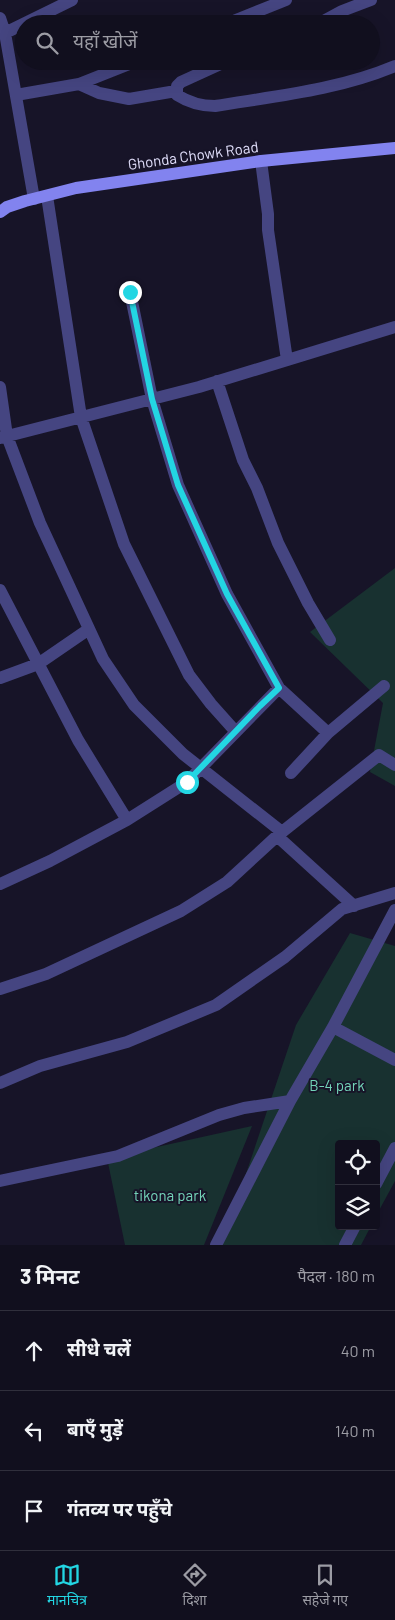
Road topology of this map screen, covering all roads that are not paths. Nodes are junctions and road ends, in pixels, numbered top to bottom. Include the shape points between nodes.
1 (72, 0) edge
2 (286, 0) edge
3 (371, 0) edge
4 (42, 15) edge
5 (248, 15) edge
6 (333, 15) edge
7 (0, 18) edge
8 (15, 28) edge
9 (5, 33) junction
10 (395, 66) edge
11 (114, 70) edge
12 (207, 70) edge
13 (79, 84) junction
14 (176, 91) junction
15 (16, 95) junction
16 (395, 148) edge
17 (261, 161) junction
18 (47, 196) junction
19 (34, 199) junction
20 (0, 212) edge
21 (130, 292) dead end
22 (395, 327) edge
23 (287, 360) junction
24 (217, 381) junction
25 (0, 387) edge
26 (152, 399) junction
27 (81, 417) junction
28 (4, 437) edge
29 (0, 590) edge
30 (89, 629) junction
31 (330, 640) dead end
32 (38, 664) junction
33 (0, 678) edge
34 (384, 686) dead end
35 (279, 688) junction
36 (236, 732) junction
37 (328, 733) junction
38 (395, 765) edge
39 (201, 767) junction
40 (291, 773) dead end
41 (127, 820) junction
42 (279, 834) junction
43 (0, 884) edge
44 (395, 893) edge
45 (354, 906) junction
46 (395, 910) edge
47 (0, 989) edge
48 (333, 1027) junction
49 (395, 1060) edge
50 (0, 1082) edge
51 (290, 1101) junction
52 (395, 1148) edge
53 (380, 1176) edge
54 (0, 1181) edge
55 (353, 1230) edge
56 (216, 1245) edge
57 (345, 1245) edge

1 - 4 street
2 - 5 street
3 - 6 street
7 - 9 street
8 - 9 street
9 - 15 street
10 - 14 street via 328,88 215,106 184,99
11 - 13 street
12 - 14 street via 181,82
13 - 14 street via 99,93 129,99
13 - 15 street
15 - 19 street
16 - 17 street, Ghonda Chowk Road
17 - 18 street, Ghonda Chowk Road via 76,188
17 - 23 street
18 - 19 street, Ghonda Chowk Road
18 - 27 street
19 - 20 street, Ghonda Chowk Road
21 - 26 street
22 - 23 street
23 - 24 street
24 - 26 street
24 - 31 street via 243,460 278,542
25 - 28 street
26 - 27 street
26 - 35 street via 178,485 227,594
27 - 28 street
27 - 36 street via 124,544 189,675
28 - 30 street
29 - 32 street
30 - 32 street
30 - 39 street via 103,659 134,705 183,754
32 - 33 street
32 - 41 street via 78,740
34 - 37 street
35 - 36 street
35 - 37 street
36 - 39 street
37 - 40 street
38 - 42 street via 379,755
39 - 41 street via 187,782
39 - 42 street
41 - 43 street
42 - 45 street
42 - 47 street via 228,882 181,911 46,974
44 - 45 street
45 - 50 street via 342,909 285,957 216,1005 127,1042 40,1066
46 - 48 street
48 - 49 street
48 - 51 street
51 - 54 street via 219,1115 118,1156
51 - 56 street
52 - 53 street
55 - 57 street

